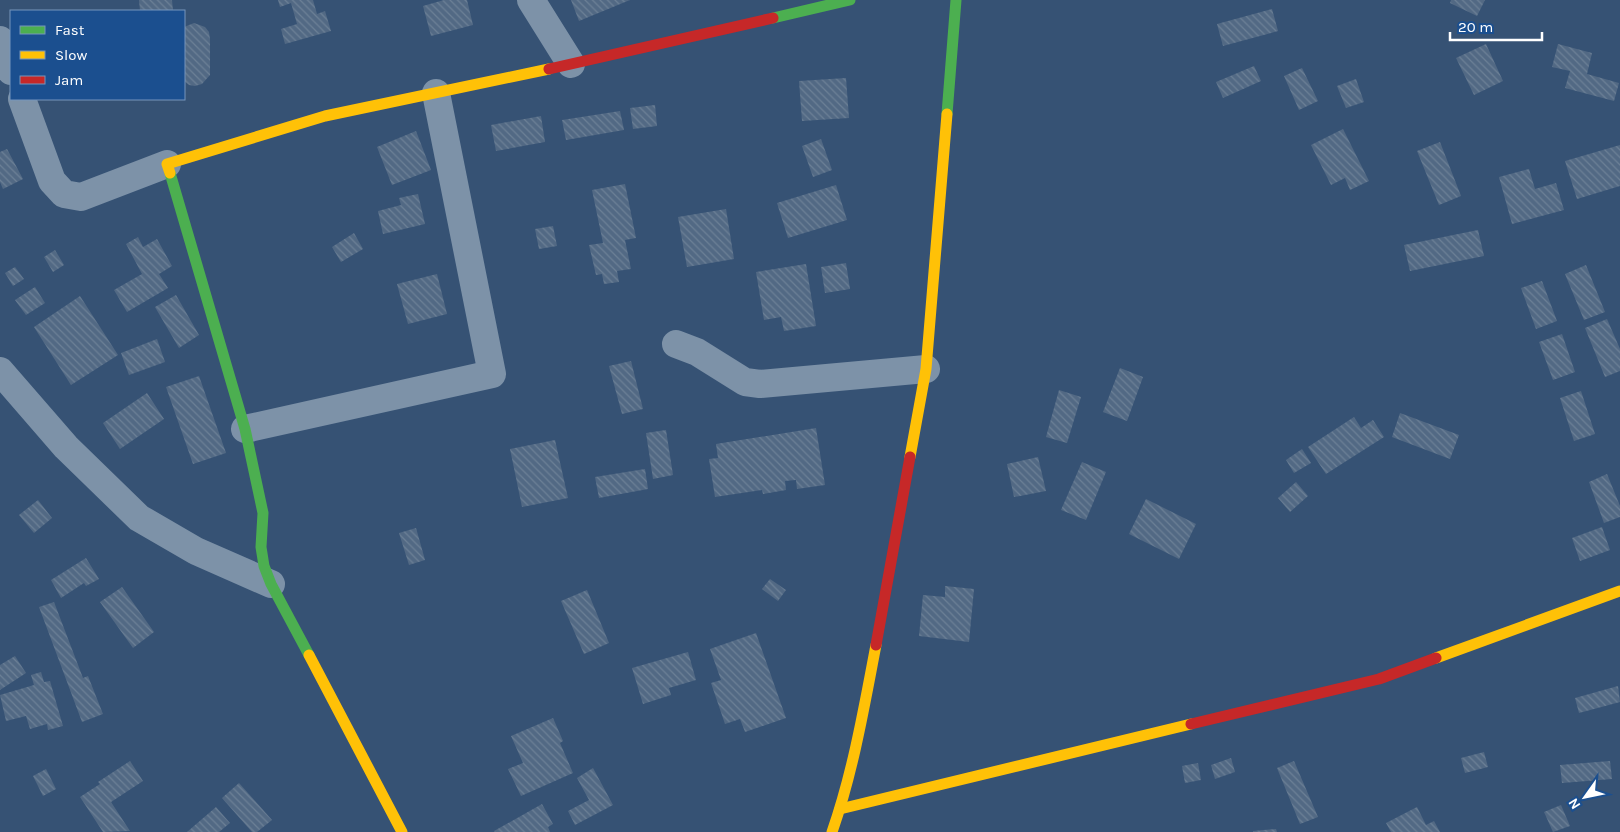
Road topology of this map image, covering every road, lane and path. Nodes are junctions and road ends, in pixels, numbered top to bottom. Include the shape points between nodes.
1 (531, 0) edge
2 (850, 0) edge
3 (956, 0) edge
4 (0, 40) edge
5 (571, 64) junction
6 (10, 68) edge
7 (436, 93) junction
8 (22, 100) edge
9 (167, 164) junction
10 (676, 344) dead end
11 (926, 369) junction
12 (0, 371) edge
13 (245, 429) junction
14 (271, 584) junction
15 (1620, 590) edge
16 (840, 809) junction
17 (402, 832) edge
18 (832, 832) edge

1 - 5 street
2 - 5 street
3 - 11 street
4 - 6 street
5 - 7 street
7 - 9 street via 325,116
7 - 13 street via 492,374
8 - 9 street via 52,181 64,194 82,197
9 - 13 street
10 - 11 street via 697,352 745,382 760,384
11 - 16 street via 862,721
12 - 14 street via 66,447 139,518 196,551
13 - 14 street via 263,513 261,547 264,566
14 - 17 street
15 - 16 street via 1378,679
16 - 18 street

